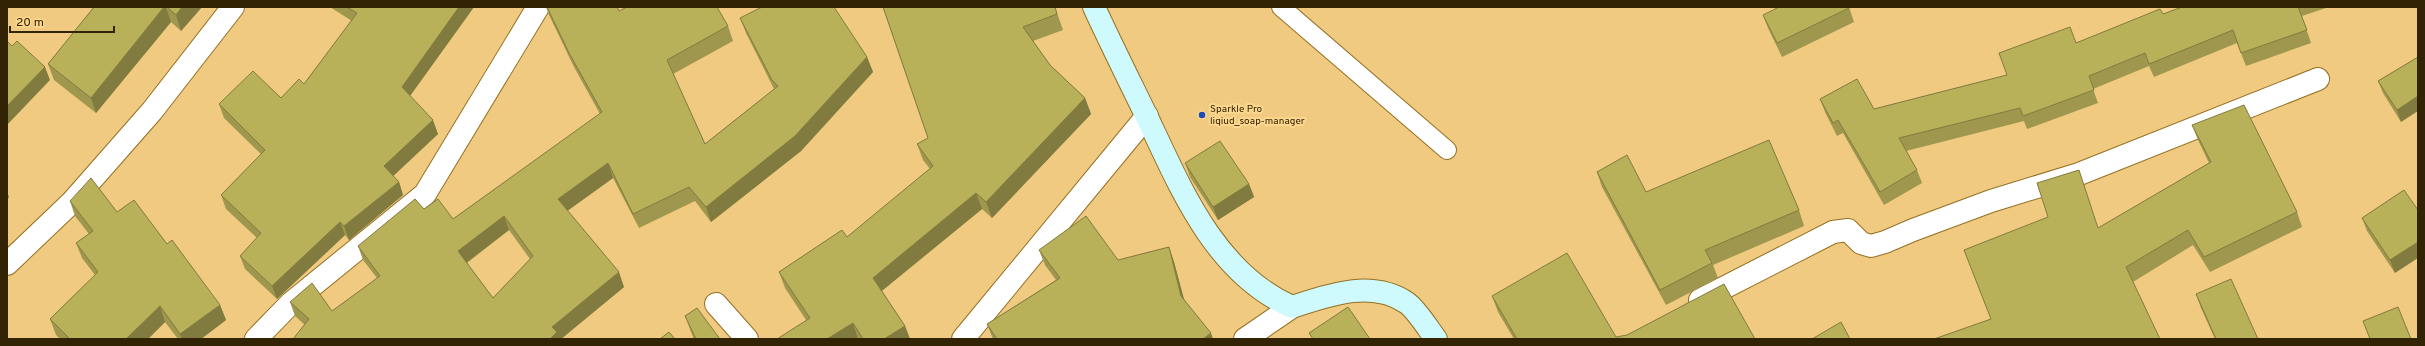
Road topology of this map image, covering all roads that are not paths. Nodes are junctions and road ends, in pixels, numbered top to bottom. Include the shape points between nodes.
1 (233, 7) edge
2 (538, 7) edge
3 (1094, 7) edge
4 (1281, 7) edge
5 (2318, 79) dead end
6 (1147, 116) junction
7 (1447, 150) dead end
8 (7, 264) edge
9 (716, 304) dead end
10 (1292, 307) junction
11 (1680, 311) edge
12 (256, 339) edge
13 (747, 339) edge
14 (963, 339) edge
15 (1245, 339) edge
16 (1436, 339) edge

1 - 8 street via 152,111 112,157 72,202
2 - 12 street via 424,194 291,303
3 - 6 street
4 - 7 lane
5 - 11 street via 2079,174 1991,201 1886,242 1871,246 1861,243 1848,230 1833,232
6 - 10 street via 1204,230 1242,275 1270,297
6 - 14 street
9 - 13 street
10 - 15 street
10 - 16 street via 1341,292 1380,291 1408,303

